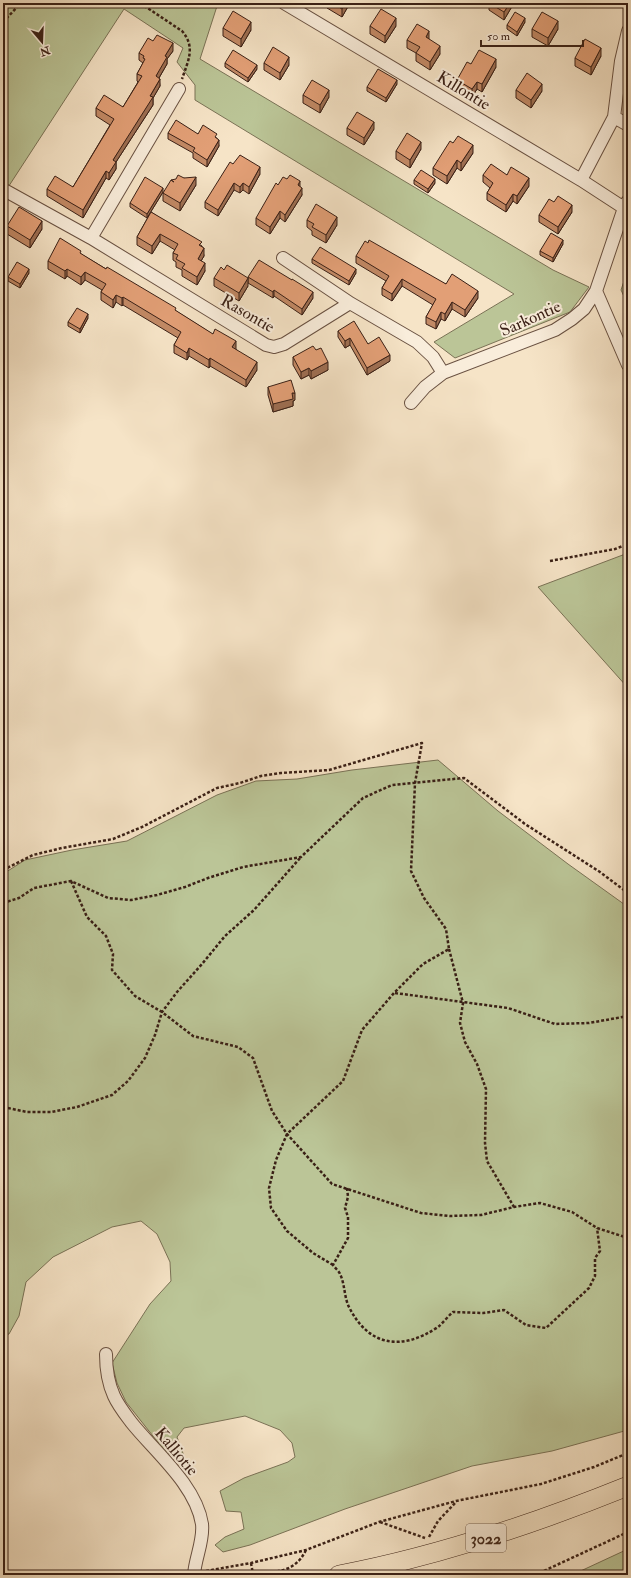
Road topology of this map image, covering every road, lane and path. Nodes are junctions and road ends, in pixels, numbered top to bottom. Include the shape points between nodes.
1 (21, 3) edge
2 (140, 3) edge
3 (284, 3) edge
4 (3, 22) edge
5 (628, 31) edge
6 (179, 89) joint
7 (614, 117) junction
8 (628, 125) edge
9 (580, 180) junction
10 (6, 190) dead end
11 (626, 205) edge
12 (91, 238) junction
13 (283, 258) dead end
14 (596, 291) junction
15 (350, 303) junction
16 (628, 365) edge
17 (443, 372) junction
18 (411, 403) dead end
19 (628, 544) edge
20 (550, 561) dead end
21 (415, 783) junction
22 (301, 857) junction
23 (3, 870) edge
24 (71, 881) junction
25 (628, 893) edge
26 (3, 903) edge
27 (449, 949) junction
28 (394, 993) junction
29 (463, 1003) junction
30 (162, 1012) junction
31 (628, 1016) edge
32 (3, 1107) edge
33 (288, 1134) junction
34 (346, 1188) junction
35 (514, 1207) junction
36 (597, 1228) junction
37 (628, 1238) edge
38 (333, 1265) junction
39 (106, 1354) dead end
40 (628, 1453) edge
41 (628, 1486) edge
42 (456, 1501) junction
43 (379, 1522) junction
44 (628, 1532) edge
45 (306, 1550) junction
46 (251, 1563) junction
47 (434, 1570) dead end
48 (194, 1574) edge
49 (253, 1574) edge
50 (339, 1575) edge
51 (436, 1575) edge
52 (535, 1575) edge

1 - 4 path
2 - 6 path via 187,37 190,52
3 - 9 street, Killontie
5 - 7 street via 621,61
6 - 12 street
7 - 8 street
7 - 9 street
9 - 11 street, Killontie
10 - 12 street, Rasontie
11 - 14 street, Sarkontie
12 - 15 street, Rasontie via 266,345 274,347 284,344
13 - 15 street
14 - 16 street
14 - 17 street, Sarkontie via 584,309 555,330
15 - 17 street via 417,342 433,357
17 - 18 street, Sarkontie
19 - 20 path via 615,550
21 - 22 path via 392,785 362,798
21 - 23 path via 422,743 329,770 261,776 217,788 114,839 33,855
21 - 25 path via 464,778 525,824
21 - 27 path via 411,871 424,898 446,929
22 - 24 path via 243,867 185,887 131,900 108,898
22 - 30 path via 254,910 225,936
24 - 26 path via 34,888 19,898
24 - 30 path via 87,917 106,936 113,954 112,970 136,996
27 - 28 path via 423,964
27 - 29 path
28 - 29 path
28 - 33 path via 362,1030 343,1081
29 - 31 path via 508,1008 555,1024 588,1023
29 - 35 path via 460,1023 463,1035 486,1089 487,1161
30 - 32 path via 145,1058 128,1081 112,1095 51,1112 27,1112
30 - 33 path via 193,1036 238,1047 253,1058 272,1111
33 - 34 path via 332,1184
33 - 38 path via 276,1160 269,1188 271,1208 287,1231 313,1253
34 - 35 path via 421,1213 450,1216 481,1215
34 - 38 path via 348,1238
35 - 36 path via 540,1203 572,1212
36 - 37 path
36 - 38 path via 600,1251 595,1258 595,1276 589,1288 546,1328 526,1325 504,1310 483,1313 453,1312 438,1326 418,1337 404,1342 383,1341 368,1333 354,1315 348,1305 340,1274
39 - 48 street, Kalliotie via 114,1398 140,1433 182,1481 198,1510 202,1536
40 - 42 path via 541,1484
41 - 50 main road, 3022 via 476,1541 406,1561
42 - 43 path
42 - 43 path via 438,1521 427,1540
43 - 45 path
44 - 52 path
45 - 46 path
45 - 49 path via 301,1560 290,1569
46 - 48 path
46 - 49 path
47 - 51 path

